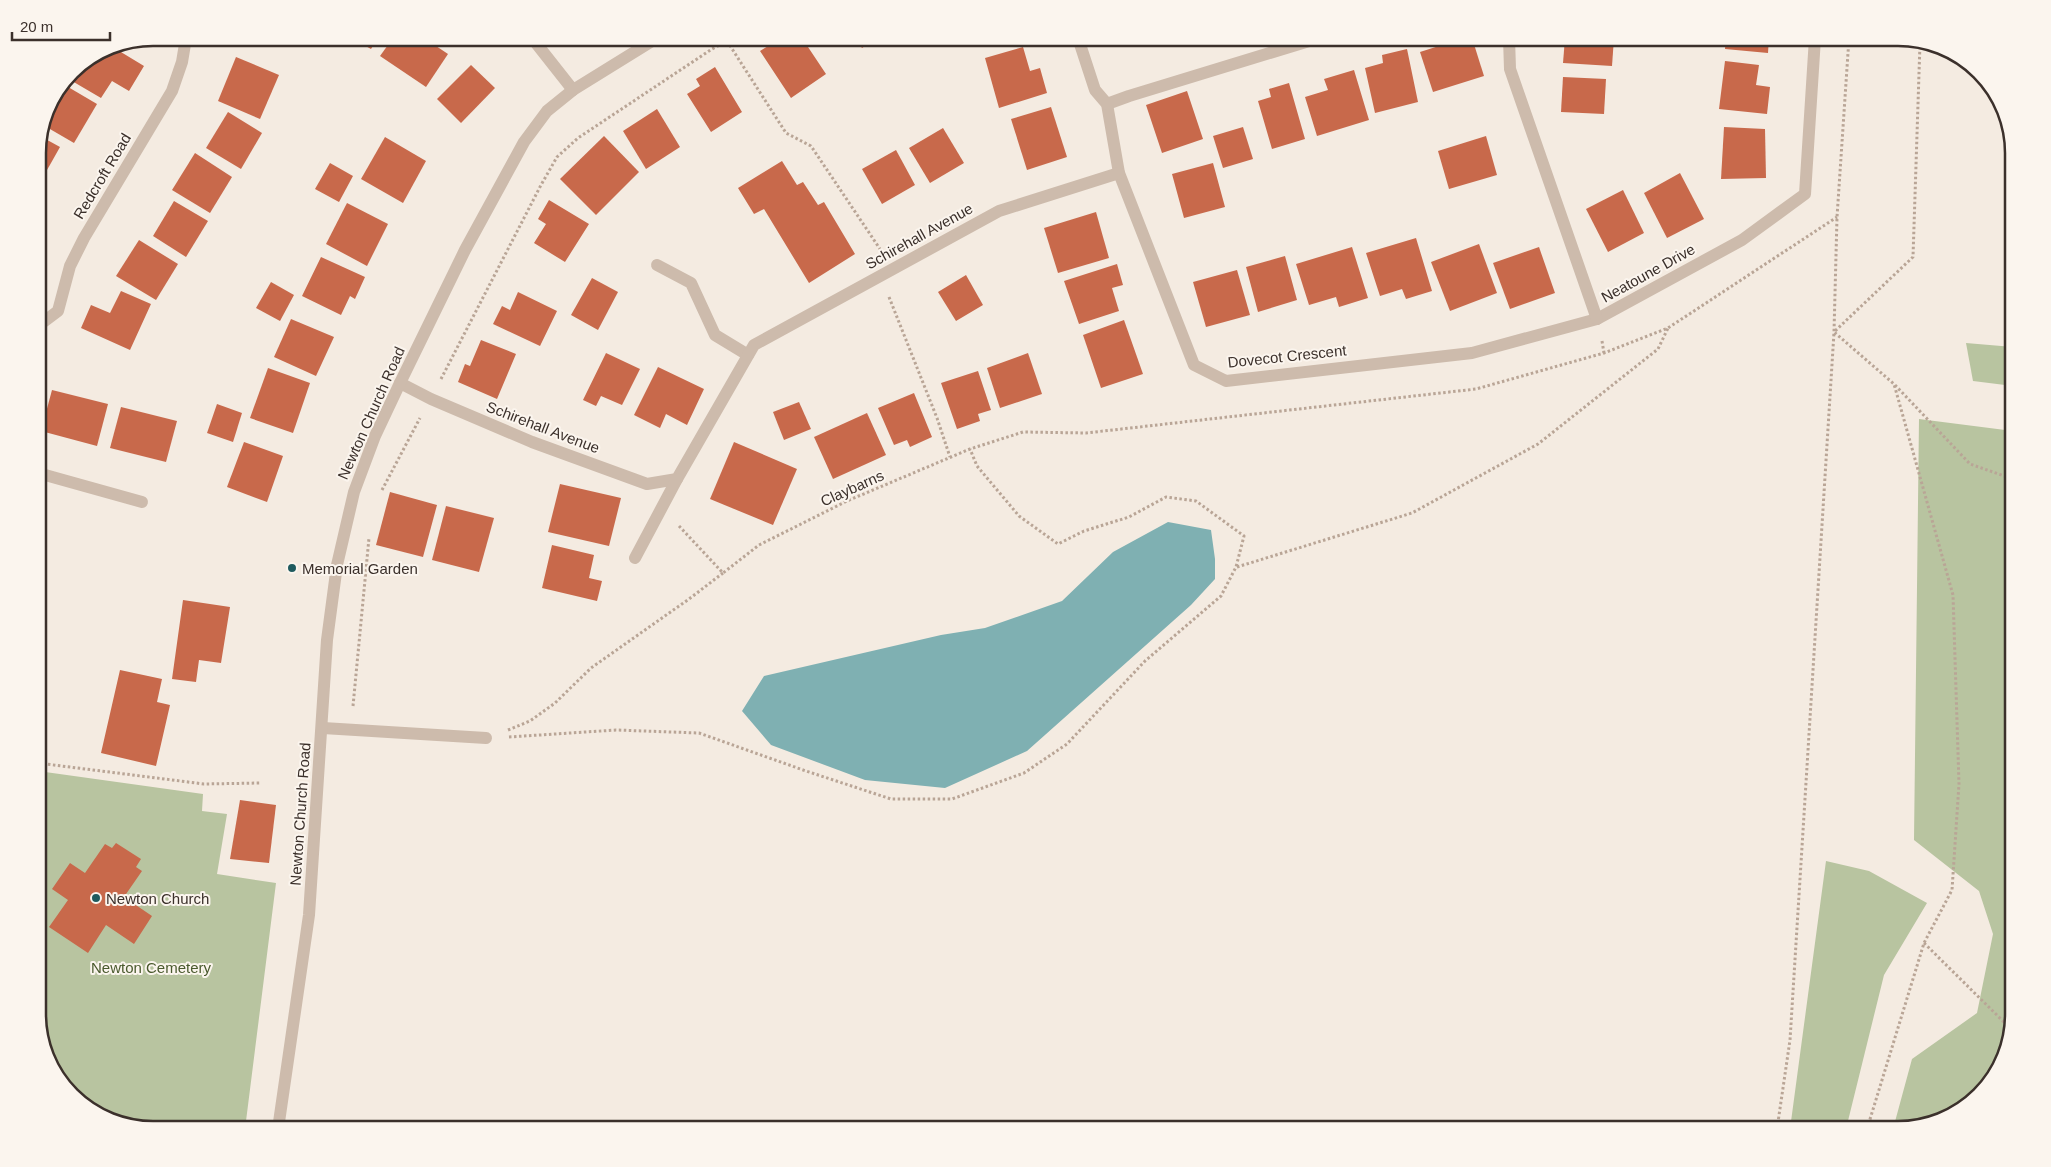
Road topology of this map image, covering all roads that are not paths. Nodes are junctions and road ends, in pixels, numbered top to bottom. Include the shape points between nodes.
1 (185, 46) edge
2 (538, 46) edge
3 (644, 46) edge
4 (1081, 46) edge
5 (1293, 46) edge
6 (1509, 46) edge
7 (1814, 46) edge
8 (573, 90) junction
9 (1107, 104) junction
10 (1119, 173) junction
11 (657, 265) dead end
12 (1597, 319) junction
13 (46, 320) edge
14 (748, 355) junction
15 (400, 383) junction
16 (46, 475) edge
17 (677, 479) junction
18 (142, 502) dead end
19 (635, 558) dead end
20 (323, 728) junction
21 (486, 738) road end
22 (279, 1121) edge

1 - 13 street, Redcroft Road via 172,91 84,238 70,266 58,311
2 - 8 street
3 - 8 street, Newton Church Road
4 - 9 street, Dovecot Crescent via 1095,90
5 - 9 street
6 - 12 street, Neatoune Drive via 1510,69
7 - 12 street, Neatoune Drive via 1805,194 1742,240
8 - 15 street, Newton Church Road via 547,111 524,142 465,250
9 - 10 street, Dovecot Crescent
10 - 12 street, Dovecot Crescent via 1194,365 1226,380 1472,354
10 - 14 street, Schirehall Avenue via 999,211 754,345
11 - 14 street via 691,283 715,335
14 - 17 street, Schirehall Avenue
15 - 17 street, Schirehall Avenue via 532,442 647,484
15 - 20 street, Newton Church Road via 354,492 339,556 327,640
16 - 18 street
17 - 19 street, Schirehall Avenue
20 - 21 street
20 - 22 street, Newton Church Road via 309,916

